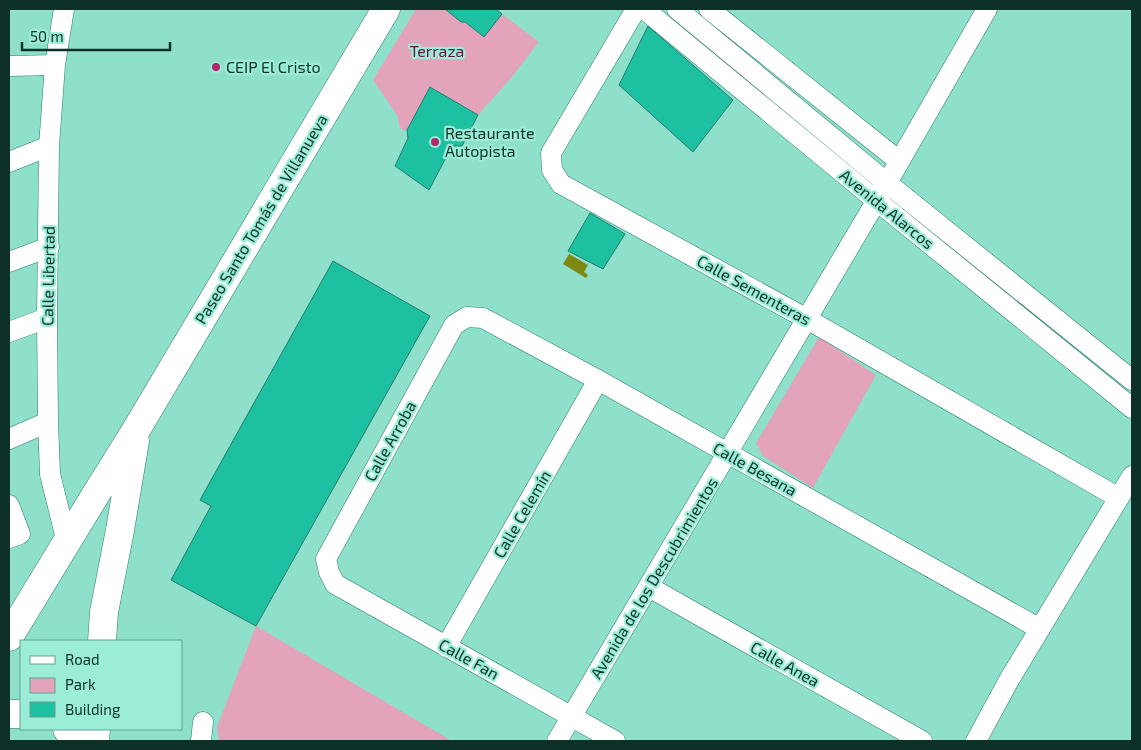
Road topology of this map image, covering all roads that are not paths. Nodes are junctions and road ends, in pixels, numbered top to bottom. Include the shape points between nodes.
1 (64, 9) edge
2 (386, 9) edge
3 (636, 9) edge
4 (644, 9) edge
5 (677, 9) edge
6 (709, 9) edge
7 (987, 9) edge
8 (55, 65) junction
9 (9, 66) edge
10 (49, 146) junction
11 (9, 162) edge
12 (899, 162) junction
13 (887, 183) junction
14 (877, 201) junction
15 (49, 247) junction
16 (9, 262) edge
17 (467, 317) joint
18 (47, 318) junction
19 (807, 319) junction
20 (9, 332) edge
21 (598, 380) junction
22 (1132, 380) edge
23 (1132, 408) edge
24 (48, 422) junction
25 (136, 430) junction
26 (9, 439) edge
27 (728, 454) junction
28 (1132, 476) edge
29 (1119, 498) junction
30 (9, 505) edge
31 (14, 536) edge
32 (67, 543) junction
33 (329, 572) joint
34 (649, 587) junction
35 (1040, 629) junction
36 (9, 637) edge
37 (102, 640) edge
38 (446, 647) junction
39 (572, 717) junction
40 (68, 730) edge
41 (76, 741) edge
42 (558, 741) edge
43 (615, 741) edge
44 (922, 741) edge
45 (976, 741) edge

1 - 8 street, Calle Libertad
2 - 25 street, Paseo Santo Tomás de Villanueva
3 - 19 street, Calle Sementeras via 551,153 552,170 561,184
4 - 14 street, Avenida Alarcos
5 - 13 street, Avenida Alarcos
6 - 12 street
7 - 12 street, Avenida de los Descubrimientos
8 - 9 street
8 - 10 street, Calle Libertad
10 - 11 street
10 - 15 street, Calle Libertad
12 - 13 street, Avenida de los Descubrimientos
13 - 14 street, Avenida de los Descubrimientos
13 - 22 street, Avenida Alarcos
14 - 19 street, Avenida de los Descubrimientos
14 - 23 street, Avenida Alarcos
15 - 16 street
15 - 18 street, Calle Libertad
17 - 21 street, Calle Besana via 483,318
17 - 33 street, Calle Arroba via 454,325 326,559
18 - 20 street
18 - 24 street, Calle Libertad
19 - 27 street, Avenida de los Descubrimientos
19 - 29 street, Calle Sementeras
21 - 27 street, Calle Besana
21 - 38 street, Calle Celemín
24 - 26 street
24 - 32 street, Calle Libertad via 50,474
25 - 32 street, Paseo Santo Tomás de Villanueva
25 - 37 street via 104,612
27 - 34 street, Avenida de los Descubrimientos
27 - 35 street, Calle Besana
28 - 29 street
29 - 35 street
30 - 31 street
32 - 36 street, Paseo Santo Tomás de Villanueva
33 - 38 street, Calle Fan via 335,584
34 - 39 street, Avenida de los Descubrimientos
34 - 44 street, Calle Anea
35 - 45 street
38 - 39 street, Calle Fan
39 - 42 street, Avenida de los Descubrimientos
39 - 43 street, Calle Fan
40 - 41 street

